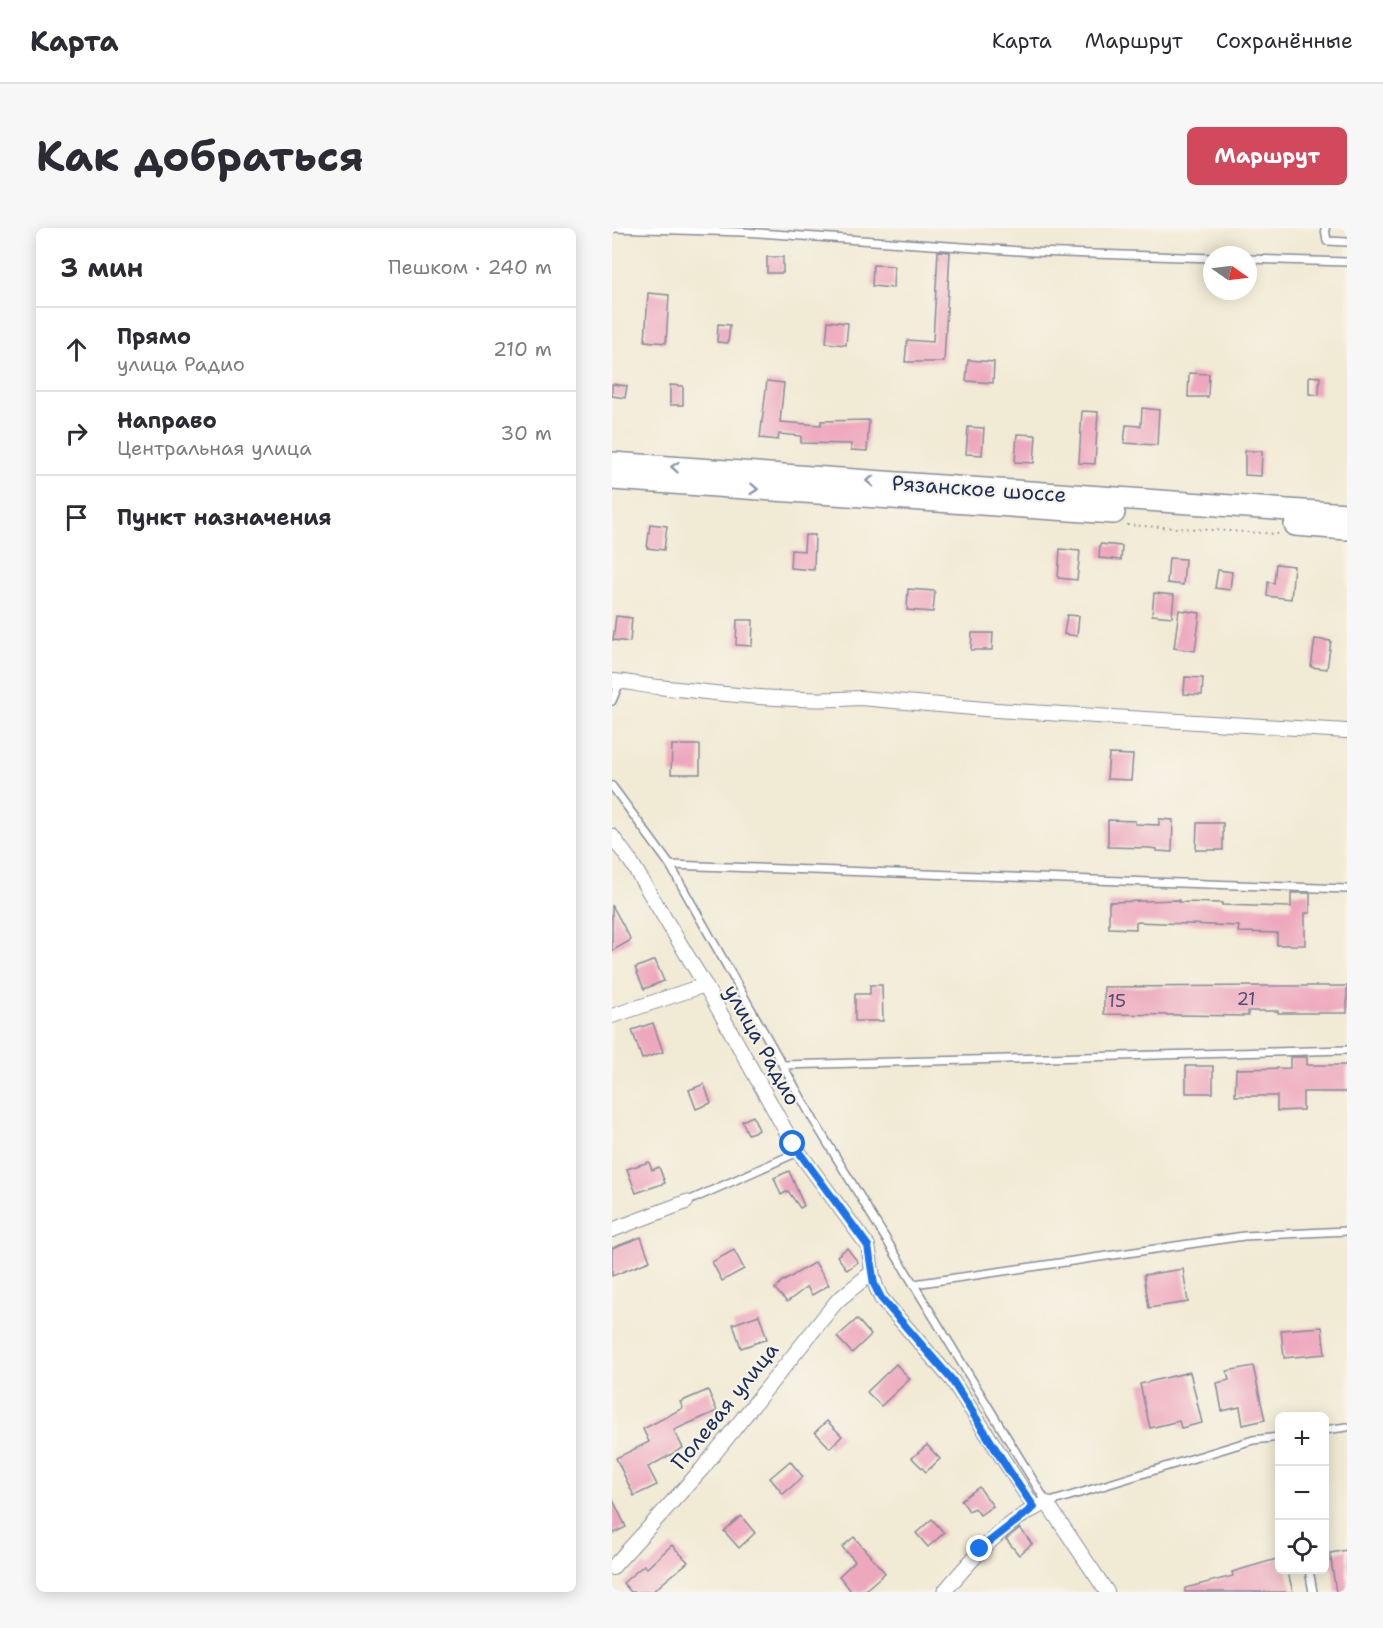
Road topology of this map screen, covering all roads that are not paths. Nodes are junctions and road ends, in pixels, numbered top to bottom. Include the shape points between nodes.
1 (612, 228) edge
2 (1325, 228) edge
3 (1347, 242) edge
4 (1203, 258) edge
5 (1257, 259) edge
6 (1347, 262) edge
7 (612, 463) edge
8 (612, 479) edge
9 (1347, 514) edge
10 (1347, 529) edge
11 (616, 681) edge
12 (612, 701) edge
13 (1347, 731) edge
14 (612, 786) edge
15 (612, 836) edge
16 (670, 865) junction
17 (1347, 889) edge
18 (705, 985) junction
19 (612, 1016) edge
20 (1347, 1050) edge
21 (783, 1065) junction
22 (798, 1152) junction
23 (686, 1202) joint
24 (612, 1230) edge
25 (1347, 1231) edge
26 (871, 1273) junction
27 (914, 1284) junction
28 (1347, 1427) edge
29 (1329, 1429) edge
30 (1275, 1438) edge
31 (1041, 1505) junction
32 (612, 1568) edge
33 (1310, 1574) edge
34 (944, 1592) edge
35 (1107, 1592) edge
36 (1313, 1592) edge

1 - 4 lane
2 - 3 lane via 1327,241
5 - 6 lane
9 -> 7 main road, Рязанское шоссе
8 -> 10 main road, Рязанское шоссе
11 - 12 lane
11 - 13 street via 779,697 860,698
14 - 16 lane
15 - 18 street, улица Радио
16 - 17 lane
16 - 21 lane
18 - 19 street
18 - 22 street, улица Радио
20 - 21 lane
21 - 27 lane
22 - 23 lane
22 - 26 street, улица Радио via 868,1246
23 - 24 street
25 - 27 lane via 1244,1236
26 - 31 street, улица Радио via 881,1298 952,1380 1008,1469
26 - 32 street, Полевая улица via 837,1301 702,1469
27 - 31 lane
28 - 29 lane
30 - 31 lane via 1253,1440
31 - 34 street via 980,1549
31 - 35 street, улица Радио
33 - 36 lane

